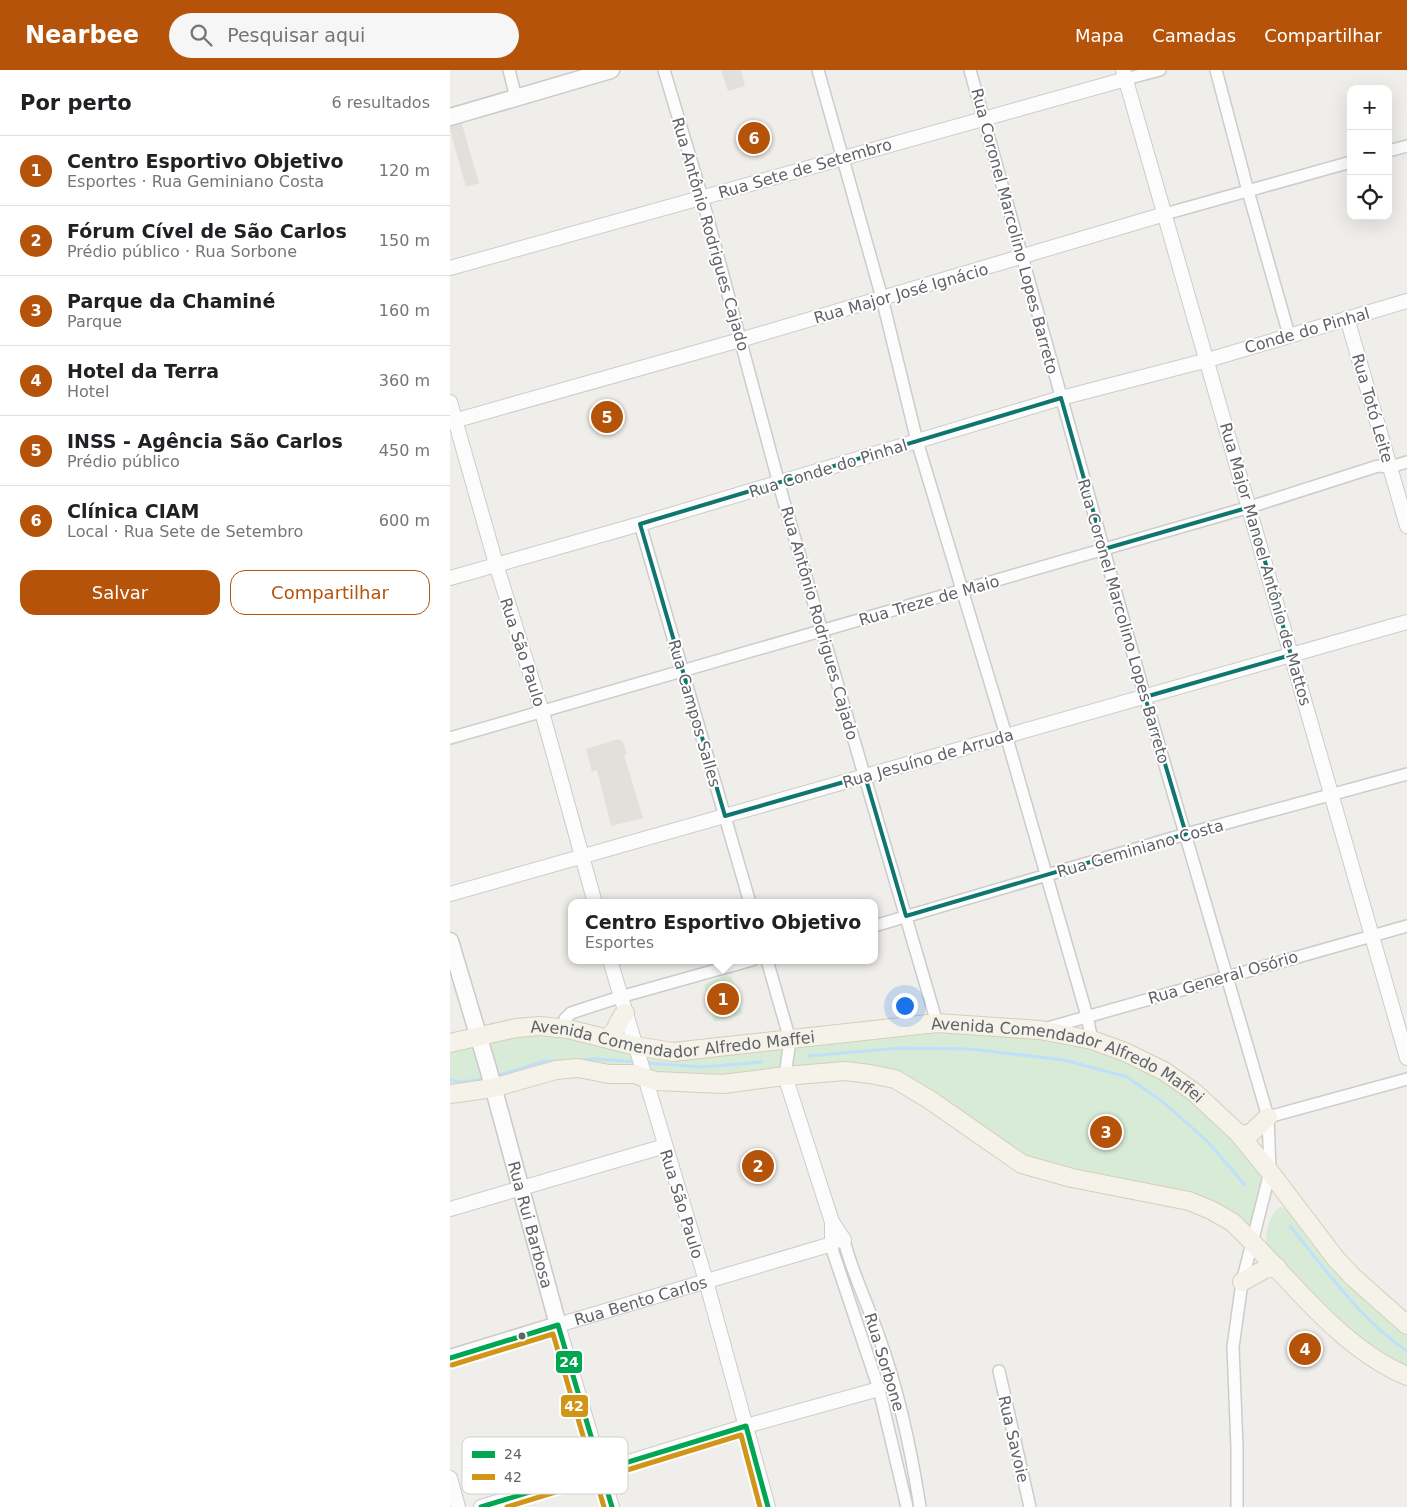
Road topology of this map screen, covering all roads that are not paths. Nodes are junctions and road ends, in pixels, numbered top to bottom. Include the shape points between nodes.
1 (509, 70) edge
2 (611, 70) edge
3 (664, 70) edge
4 (818, 70) edge
5 (970, 70) edge
6 (1160, 70) edge
7 (1216, 70) edge
8 (1125, 75) edge
9 (516, 98) junction
10 (450, 117) edge
11 (984, 118) junction
12 (1407, 146) edge
13 (1392, 150) edge
14 (843, 158) junction
15 (1347, 163) edge
16 (1248, 191) junction
17 (702, 197) junction
18 (1165, 214) junction
19 (1023, 257) junction
20 (450, 268) edge
21 (882, 298) junction
22 (1407, 301) edge
23 (1347, 318) junction
24 (1288, 334) junction
25 (740, 340) junction
26 (1208, 360) junction
27 (1061, 398) junction
28 (450, 402) edge
29 (453, 422) edge
30 (917, 442) junction
31 (1407, 462) edge
32 (1390, 467) junction
33 (779, 482) junction
34 (1250, 507) junction
35 (640, 524) junction
36 (1407, 526) edge
37 (1104, 549) junction
38 (496, 564) junction
39 (450, 578) edge
40 (962, 590) junction
41 (1407, 622) edge
42 (823, 631) junction
43 (1291, 655) junction
44 (683, 670) junction
45 (1145, 698) junction
46 (542, 712) junction
47 (1006, 735) junction
48 (450, 738) edge
49 (1407, 774) edge
50 (865, 776) junction
51 (1331, 794) junction
52 (725, 816) junction
53 (1186, 834) junction
54 (582, 856) junction
55 (1045, 876) junction
56 (450, 894) edge
57 (594, 899) edge
58 (749, 899) edge
59 (906, 916) junction
60 (878, 925) edge
61 (1407, 926) edge
62 (1372, 936) junction
63 (450, 941) edge
64 (611, 964) edge
65 (741, 964) edge
66 (768, 964) edge
67 (1227, 976) junction
68 (623, 1005) junction
69 (1087, 1016) junction
70 (936, 1023) junction
71 (568, 1029) junction
72 (1040, 1030) junction
73 (478, 1036) junction
74 (608, 1038) junction
75 (790, 1040) junction
76 (1092, 1040) junction
77 (450, 1042) edge
78 (637, 1050) junction
79 (1407, 1058) edge
80 (644, 1076) junction
81 (785, 1076) junction
82 (1407, 1079) edge
83 (492, 1087) junction
84 (450, 1094) edge
85 (1268, 1117) junction
86 (1238, 1133) junction
87 (665, 1146) junction
88 (1270, 1172) junction
89 (521, 1189) junction
90 (450, 1209) edge
91 (1253, 1241) junction
92 (838, 1242) junction
93 (1277, 1268) junction
94 (706, 1281) junction
95 (1242, 1282) junction
96 (558, 1325) junction
97 (1407, 1325) edge
98 (450, 1358) edge
99 (999, 1371) dead end
100 (1407, 1376) edge
101 (879, 1389) junction
102 (746, 1426) junction
103 (592, 1437) edge
104 (628, 1462) edge
105 (913, 1463) junction
106 (897, 1467) junction
107 (450, 1478) edge
108 (524, 1494) edge
109 (608, 1494) edge
110 (458, 1507) edge
111 (481, 1507) edge
112 (612, 1507) edge
113 (768, 1507) edge
114 (907, 1507) edge
115 (920, 1507) edge
116 (1030, 1507) edge
117 (1237, 1507) edge

1 - 9 street
2 - 9 main road
3 - 17 street, Rua Antônio Rodrigues Cajado
4 - 14 street
5 - 11 street, Rua Coronel Marcolino Lopes Barreto
6 - 8 street, Rua Sete de Setembro
7 - 16 street
8 - 11 street, Rua Sete de Setembro
8 - 18 street, Rua Major Manoel Antônio de Mattos
9 - 10 main road
11 - 14 street, Rua Sete de Setembro
11 - 19 street, Rua Coronel Marcolino Lopes Barreto
12 - 13 street
14 - 17 street, Rua Sete de Setembro
14 - 21 street
15 - 16 street, Rua Major José Ignácio
16 - 18 street, Rua Major José Ignácio
16 - 24 street
17 - 20 street, Rua Sete de Setembro
17 - 25 street, Rua Antônio Rodrigues Cajado
18 - 19 street, Rua Major José Ignácio
18 - 26 street, Rua Major Manoel Antônio de Mattos
19 - 21 street, Rua Major José Ignácio
19 - 27 street, Rua Coronel Marcolino Lopes Barreto
21 - 25 street, Rua Major José Ignácio
21 - 30 street
22 - 23 street, Conde do Pinhal
23 - 24 street, Conde do Pinhal
23 - 32 street, Rua Totó Leite
24 - 26 street, Conde do Pinhal
25 - 29 street, Rua Major José Ignácio
25 - 33 street, Rua Antônio Rodrigues Cajado
26 - 27 street, Rua Conde do Pinhal
26 - 34 street, Rua Major Manoel Antônio de Mattos
27 - 30 street, Rua Conde do Pinhal
27 - 37 street, Rua Coronel Marcolino Lopes Barreto
28 - 29 street, Rua São Paulo
29 - 38 street, Rua São Paulo
30 - 33 street, Rua Conde do Pinhal
30 - 40 street
31 - 32 street, Rua Treze de Maio
32 - 34 street, Rua Treze de Maio via 1378,466
32 - 36 street, Rua Totó Leite
33 - 35 street, Rua Conde do Pinhal
33 - 42 street, Rua Antônio Rodrigues Cajado
34 - 37 street, Rua Treze de Maio
34 - 43 street, Rua Major Manoel Antônio de Mattos
35 - 38 street, Rua Conde do Pinhal
35 - 44 street, Rua Campos Salles
37 - 40 street, Rua Treze de Maio
37 - 45 street, Rua Coronel Marcolino Lopes Barreto
38 - 39 street, Rua Conde do Pinhal
38 - 46 street, Rua São Paulo
40 - 42 street, Rua Treze de Maio
40 - 47 street
41 - 43 street, Rua Jesuíno de Arruda
42 - 44 street, Rua Treze de Maio
42 - 50 street, Rua Antônio Rodrigues Cajado
43 - 45 street, Rua Jesuíno de Arruda
43 - 51 street, Rua Major Manoel Antônio de Mattos
44 - 46 street, Rua Treze de Maio
44 - 52 street, Rua Campos Salles
45 - 47 street, Rua Jesuíno de Arruda
45 - 53 street, Rua Coronel Marcolino Lopes Barreto
46 - 48 street, Rua Treze de Maio
46 - 54 street, Rua São Paulo
47 - 50 street, Rua Jesuíno de Arruda
47 - 55 street
49 - 51 street, Rua Geminiano Costa
50 - 52 street, Rua Jesuíno de Arruda
50 - 59 street, Rua Antônio Rodrigues Cajado
51 - 53 street, Rua Geminiano Costa
51 - 62 street, Rua Major Manoel Antônio de Mattos
52 - 54 street, Rua Jesuíno de Arruda
52 - 58 street, Rua Campos Salles
53 - 55 street, Rua Geminiano Costa
53 - 67 street, Rua Coronel Marcolino Lopes Barreto
54 - 56 street, Rua Jesuíno de Arruda
54 - 57 street, Rua São Paulo
55 - 59 street, Rua Geminiano Costa
55 - 69 street
59 - 60 street, Rua Geminiano Costa
59 - 70 street, Rua Antônio Rodrigues Cajado
61 - 62 street, Rua General Osório
62 - 67 street, Rua General Osório
62 - 79 street, Rua Major Manoel Antônio de Mattos
63 - 73 main road, Rua Rui Barbosa
64 - 68 street, Rua São Paulo
65 - 68 street
66 - 75 street
67 - 69 street, Rua General Osório
67 - 85 street, Rua Coronel Marcolino Lopes Barreto
68 - 71 street via 567,1015 565,1025
68 - 74 main road via 617,1027
68 - 78 street, Rua São Paulo
69 - 72 street, Rua General Osório
69 - 76 street
70 - 72 main road, Avenida Comendador Alfredo Maffei
70 - 75 main road, Avenida Comendador Alfredo Maffei
71 - 73 main road, Avenida Comendador Alfredo Maffei via 540,1026
71 - 74 main road, Avenida Comendador Alfredo Maffei
72 - 76 main road, Avenida Comendador Alfredo Maffei
73 - 77 main road, Avenida Comendador Alfredo Maffei
73 - 83 main road, Rua Rui Barbosa
74 - 78 main road, Avenida Comendador Alfredo Maffei
75 - 78 main road, Avenida Comendador Alfredo Maffei via 673,1052
75 - 81 street, Rua Sorbone
76 - 86 main road, Avenida Comendador Alfredo Maffei via 1164,1071 1194,1092
78 - 80 street, Rua São Paulo
80 - 81 main road via 656,1081 723,1084
80 - 83 main road via 578,1068 556,1070
80 - 87 street, Rua São Paulo
81 - 91 main road via 844,1071 894,1079 1022,1164 1072,1178 1189,1201 1232,1222
81 - 92 street, Rua Sorbone
82 - 85 street
83 - 84 main road
83 - 89 main road, Rua Rui Barbosa
85 - 86 main road via 1249,1135
85 - 88 street, Rua Coronel Marcolino Lopes Barreto
86 - 88 main road, Avenida Comendador Alfredo Maffei
87 - 89 street
87 - 94 street, Rua São Paulo
88 - 91 street, Rua Coronel Marcolino Lopes Barreto
88 - 97 main road, Avenida Comendador Alfredo Maffei via 1336,1259
89 - 90 street
89 - 96 main road, Rua Rui Barbosa
91 - 93 main road
91 - 95 street, Rua Coronel Marcolino Lopes Barreto
92 - 94 street, Rua Bento Carlos
92 - 101 street, Rua Sorbone
92 - 105 street, Rua Sorbone via 879,1337 898,1394
93 - 95 main road via 1266,1269
93 - 100 main road via 1339,1331 1372,1359
94 - 96 street, Rua Bento Carlos
94 - 102 street, Rua São Paulo
95 - 117 street, Rua Coronel Marcolino Lopes Barreto via 1233,1347
96 - 98 main road, Rua Bento Carlos
96 - 103 street, Rua Rui Barbosa
99 - 116 street, Rua Savoie
101 - 102 street
101 - 106 street, Rua Sorbone
102 - 104 street
102 - 113 street, Rua São Paulo
105 - 106 street
105 - 115 street, Rua Sorbone
106 - 114 street, Rua Sorbone
107 - 110 street
108 - 111 street
109 - 112 street, Rua Rui Barbosa

